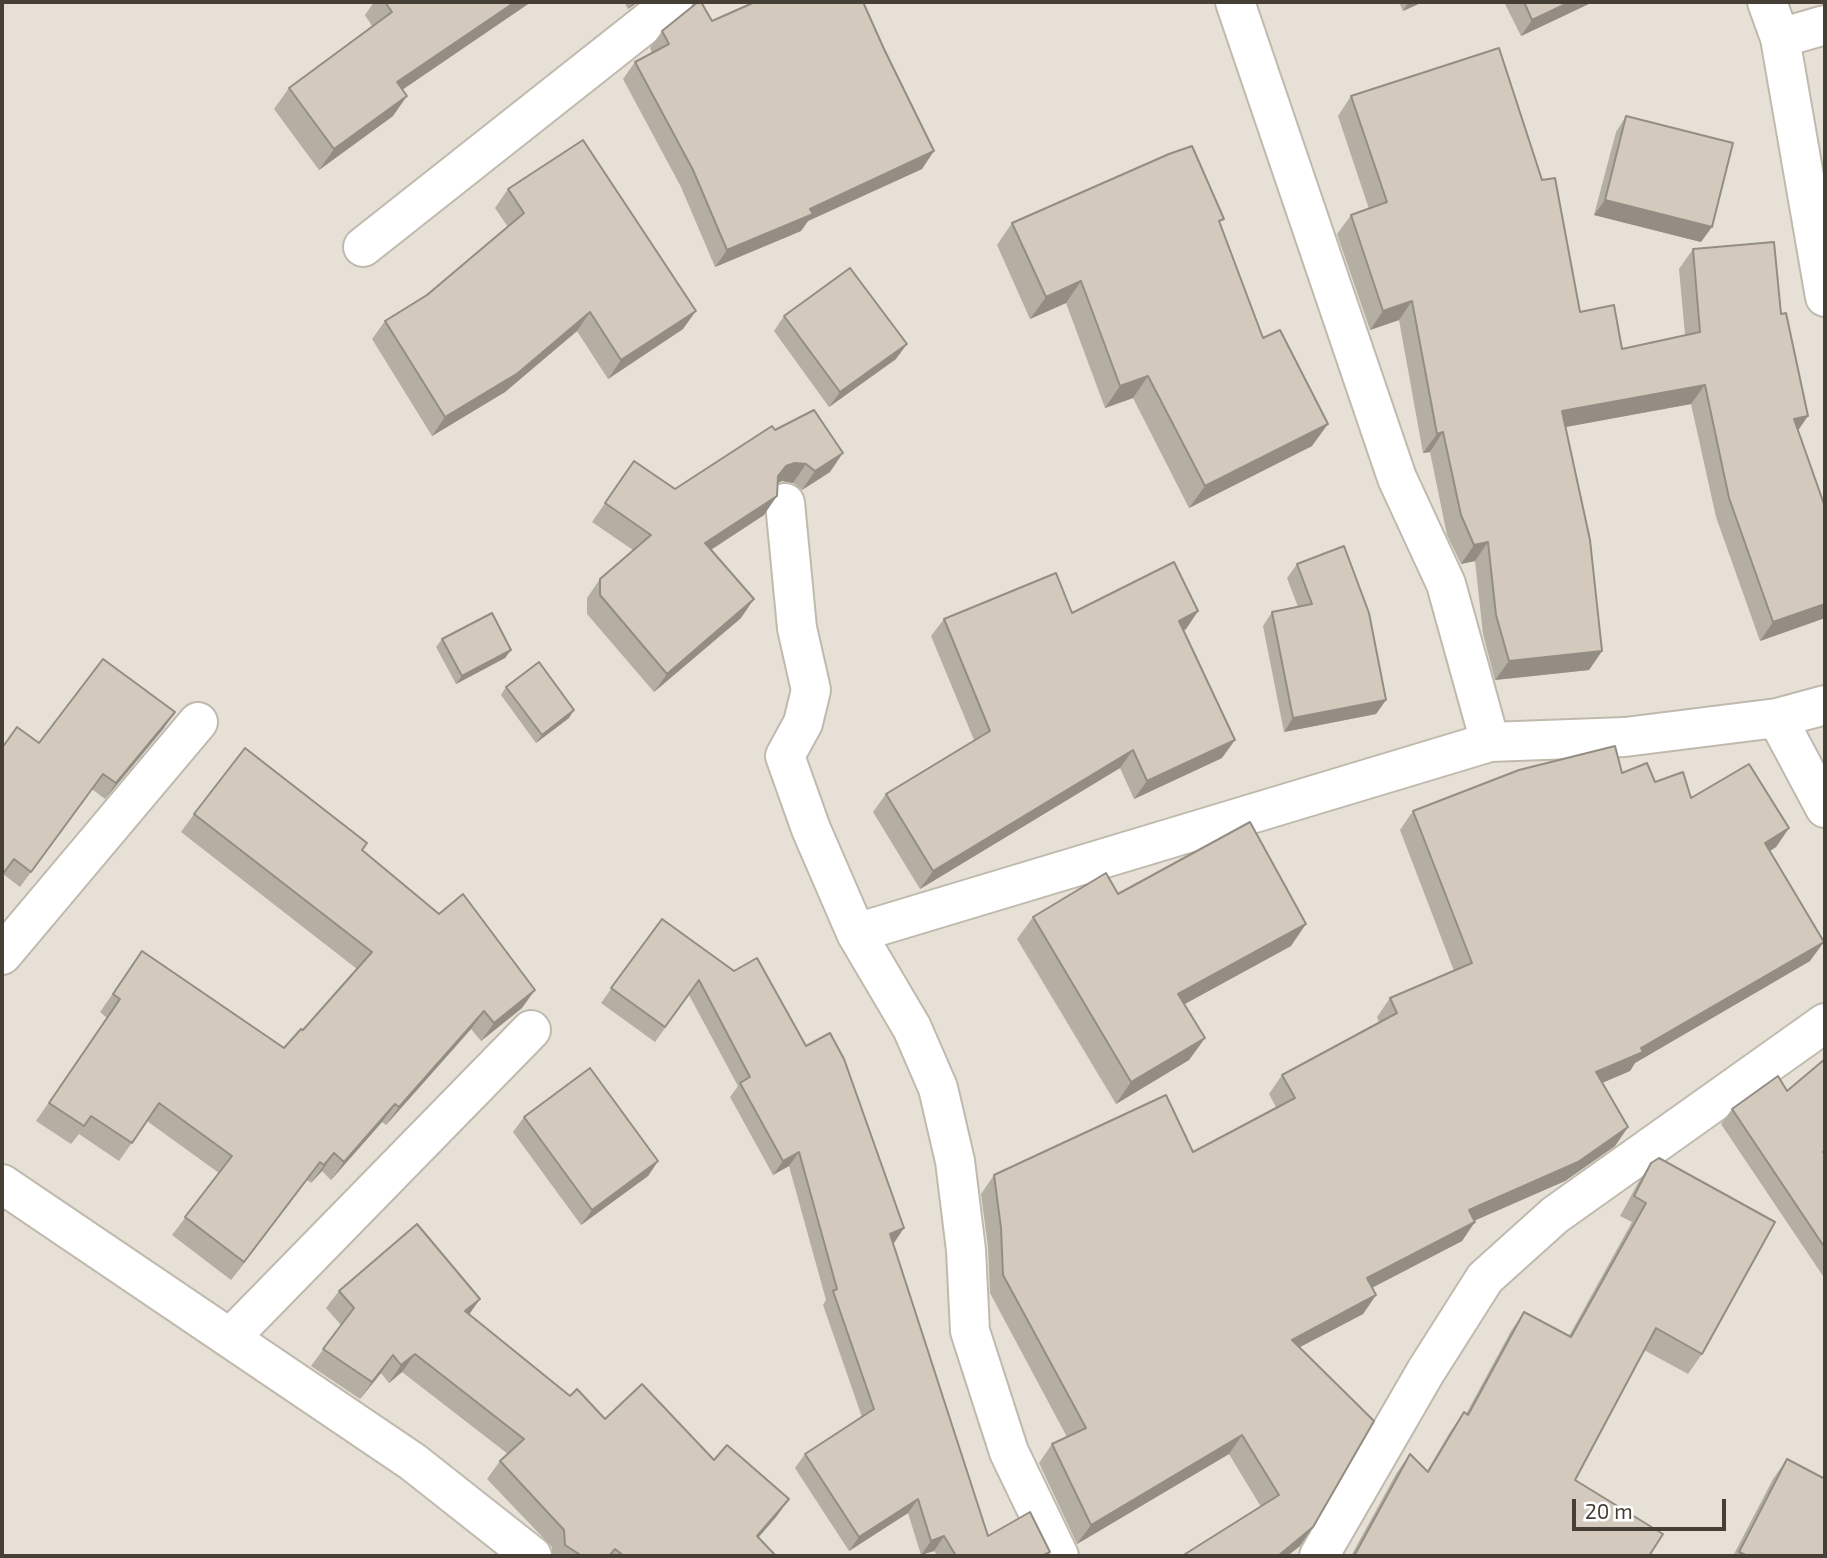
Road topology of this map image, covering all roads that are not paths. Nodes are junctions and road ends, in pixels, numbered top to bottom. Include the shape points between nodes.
1 (673, 2) edge
2 (1235, 2) edge
3 (1767, 2) edge
4 (1825, 25) edge
5 (1780, 38) junction
6 (363, 247) dead end
7 (1825, 297) edge
8 (785, 503) dead end
9 (1825, 705) edge
10 (1777, 718) junction
11 (198, 722) dead end
12 (1489, 742) junction
13 (1825, 808) edge
14 (856, 933) junction
15 (2, 955) edge
16 (1825, 1023) edge
17 (531, 1030) dead end
18 (2, 1184) edge
19 (230, 1338) junction
20 (532, 1556) edge
21 (1059, 1556) edge
22 (1319, 1556) edge

1 - 6 street
2 - 12 street via 1397,478 1446,584
3 - 5 street
4 - 5 street
5 - 7 street
8 - 14 street via 797,628 811,690 803,723 785,756
9 - 10 street
10 - 12 street via 1625,737
10 - 13 street
11 - 15 street
12 - 14 street
14 - 21 street via 912,1028 937,1088 955,1161 970,1331 1009,1452
16 - 22 street via 1555,1215 1485,1278
17 - 19 street
18 - 19 street
19 - 20 street via 413,1462

